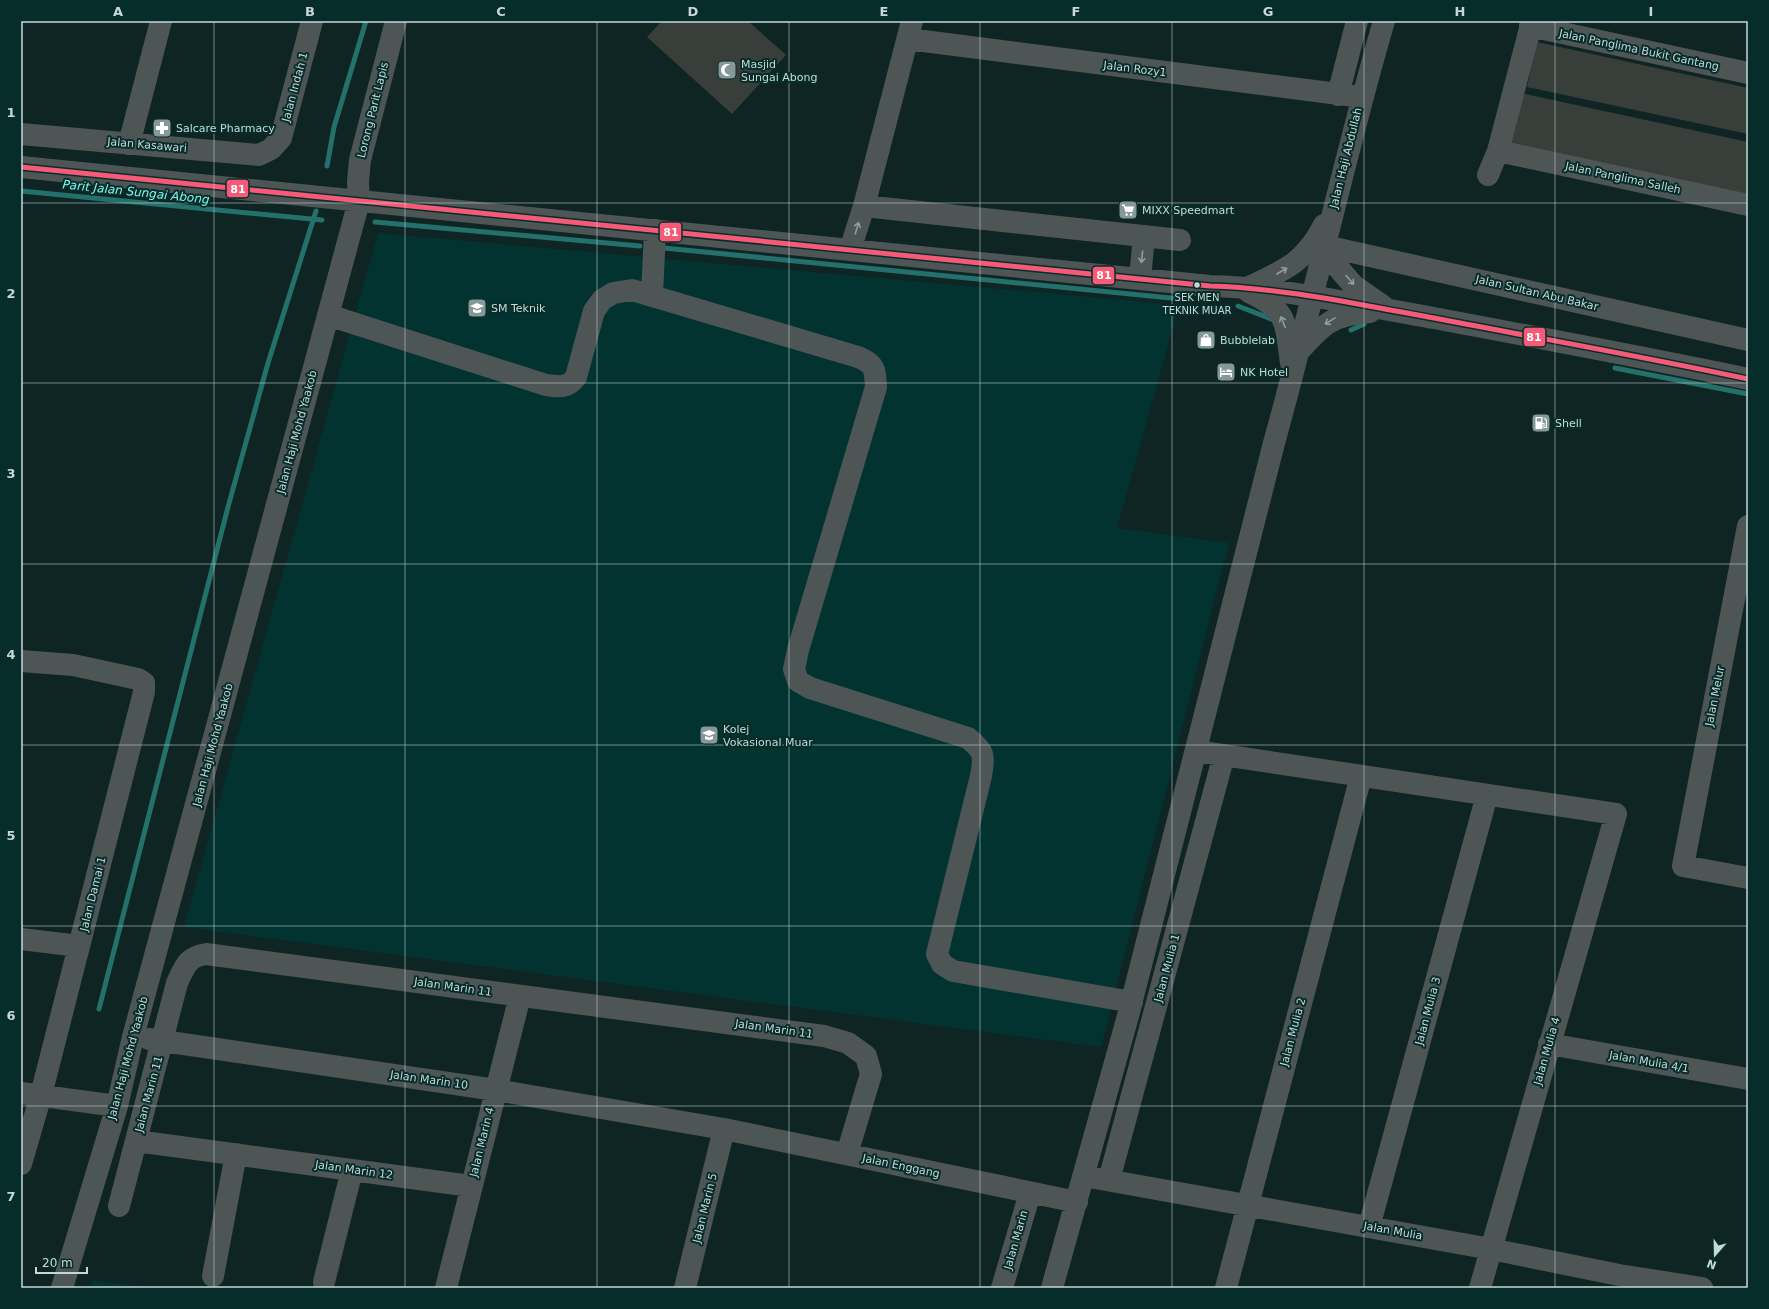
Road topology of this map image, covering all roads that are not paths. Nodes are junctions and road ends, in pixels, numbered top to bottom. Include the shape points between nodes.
1 (161, 21) edge
2 (312, 21) edge
3 (396, 21) edge
4 (1358, 21) edge
5 (1384, 21) edge
6 (1531, 24) edge
7 (910, 30) edge
8 (1748, 73) edge
9 (1338, 95) junction
10 (1362, 98) junction
11 (21, 134) edge
12 (129, 144) junction
13 (272, 149) joint
14 (1498, 151) junction
15 (21, 167) edge
16 (1488, 175) dead end
17 (359, 201) junction
18 (1748, 205) edge
19 (864, 206) junction
20 (1333, 208) junction
21 (655, 230) junction
22 (1144, 236) junction
23 (1180, 240) dead end
24 (1324, 249) junction
25 (850, 250) junction
26 (1140, 279) junction
27 (1242, 287) junction
28 (652, 296) junction
29 (1311, 296) junction
30 (1391, 310) junction
31 (328, 315) junction
32 (1748, 340) edge
33 (1299, 351) junction
34 (1293, 374) junction
35 (1748, 379) edge
36 (1748, 526) edge
37 (21, 661) edge
38 (1196, 751) junction
39 (1224, 755) junction
40 (1361, 776) junction
41 (1487, 795) junction
42 (1748, 878) edge
43 (21, 939) edge
44 (79, 946) junction
45 (520, 996) junction
46 (1132, 1002) junction
47 (134, 1037) junction
48 (163, 1041) junction
49 (1549, 1044) junction
50 (1748, 1079) edge
51 (496, 1090) junction
52 (39, 1095) edge
53 (117, 1106) junction
54 (724, 1129) junction
55 (136, 1141) junction
56 (236, 1154) junction
57 (847, 1154) junction
58 (21, 1164) edge
59 (352, 1170) junction
60 (1084, 1176) junction
61 (1109, 1180) junction
62 (471, 1186) junction
63 (1030, 1193) junction
64 (1077, 1202) junction
65 (1248, 1205) junction
66 (119, 1206) dead end
67 (1369, 1227) junction
68 (1490, 1249) junction
69 (213, 1276) dead end
70 (1618, 1281) edge
71 (324, 1282) dead end
72 (62, 1288) edge
73 (446, 1288) edge
74 (685, 1288) edge
75 (1002, 1288) edge
76 (1052, 1288) edge
77 (1226, 1288) edge
78 (1480, 1288) edge
79 (1702, 1288) edge

1 - 12 street
2 - 13 street, Jalan Indah 1 via 281,138
3 - 17 street, Lorong Parit Lapis via 360,160
4 - 9 street
5 - 10 street, Jalan Haji Abdullah
6 - 8 street, Jalan Panglima Bukit Gantang
6 - 14 street
7 - 9 street, Jalan Rozy1
7 - 19 street
9 - 10 street, Jalan Rozy1
10 - 20 street, Jalan Haji Abdullah
11 - 12 street, Jalan Kasawari
12 - 13 street, Jalan Kasawari via 259,155
14 - 16 street
14 - 18 street, Jalan Panglima Salleh
15 - 17 street
17 - 21 street
17 - 31 street, Jalan Haji Mohd Yaakob
19 - 22 street
25 -> 19 street
20 - 24 street, Jalan Haji Abdullah
27 -> 20 street via 1272,276 1301,258 1316,241
21 - 25 street
21 - 28 street
22 - 23 street
22 -> 26 street
24 - 29 street, Jalan Haji Abdullah
24 -> 30 street via 1353,284
24 - 32 street, Jalan Sultan Abu Bakar
25 - 26 street
26 - 27 street
27 - 29 street
34 -> 27 street via 1285,322 1276,307
28 - 31 street via 632,290 613,293 602,300 594,311 576,377 572,383 561,388
28 - 46 street via 869,362 875,373 876,387 798,650 794,669 798,681 810,688 968,738 979,746 983,754 981,776 937,954 942,964 953,971
29 - 30 street
29 - 33 street, Jalan Haji Abdullah
30 -> 33 street via 1351,313 1336,318 1319,328
30 - 35 street via 1589,346
31 - 47 street, Jalan Haji Mohd Yaakob
33 - 34 street, Jalan Haji Abdullah
34 - 38 street, Jalan Haji Abdullah
36 - 42 street, Jalan Melur via 1683,866
37 - 44 street, Jalan Damai 1 via 73,665 138,679 144,683 144,692
38 - 39 street
38 - 46 street, Jalan Haji Abdullah
39 - 40 street
39 - 61 street, Jalan Mulia 1
40 - 41 street
40 - 65 street, Jalan Mulia 2
41 - 49 street, Jalan Mulia 4 via 1616,814
41 - 67 street, Jalan Mulia 3
43 - 44 street
44 - 52 street, Jalan Damai 1
45 - 48 street, Jalan Marin 11 via 206,954 195,956 186,963 177,982
45 - 51 street, Jalan Marin 4
45 - 57 street, Jalan Marin 11 via 824,1036 848,1043 866,1056 871,1074
46 - 60 street, Jalan Haji Abdullah
47 - 48 street, Jalan Marin 10
47 - 53 street, Jalan Haji Mohd Yaakob
48 - 51 street, Jalan Marin 10
48 - 55 street, Jalan Marin 11
49 - 50 street, Jalan Mulia 4/1
49 - 68 street, Jalan Mulia 4
51 - 54 street, Jalan Marin 10
51 - 62 street, Jalan Marin 4
52 - 53 street
52 - 58 street, Jalan Damai 1
53 - 72 street, Jalan Haji Mohd Yaakob
54 - 57 street, Jalan Enggang
54 - 74 street, Jalan Marin 5
55 - 56 street, Jalan Marin 12
55 - 66 street, Jalan Marin 11
56 - 59 street, Jalan Marin 12
56 - 69 street
57 - 63 street, Jalan Enggang
59 - 62 street, Jalan Marin 12
59 - 71 street
60 - 61 street, Jalan Mulia
60 - 64 street, Jalan Haji Abdullah
61 - 65 street, Jalan Mulia
62 - 73 street, Jalan Marin 4
63 - 64 street, Jalan Enggang
63 - 75 street, Jalan Marin
64 - 76 street, Jalan Haji Abdullah
65 - 67 street, Jalan Mulia
65 - 77 street, Jalan Mulia 2
67 - 68 street, Jalan Mulia
68 - 70 street, Jalan Mulia
68 - 78 street, Jalan Mulia 4
70 - 79 street, Jalan Mulia

